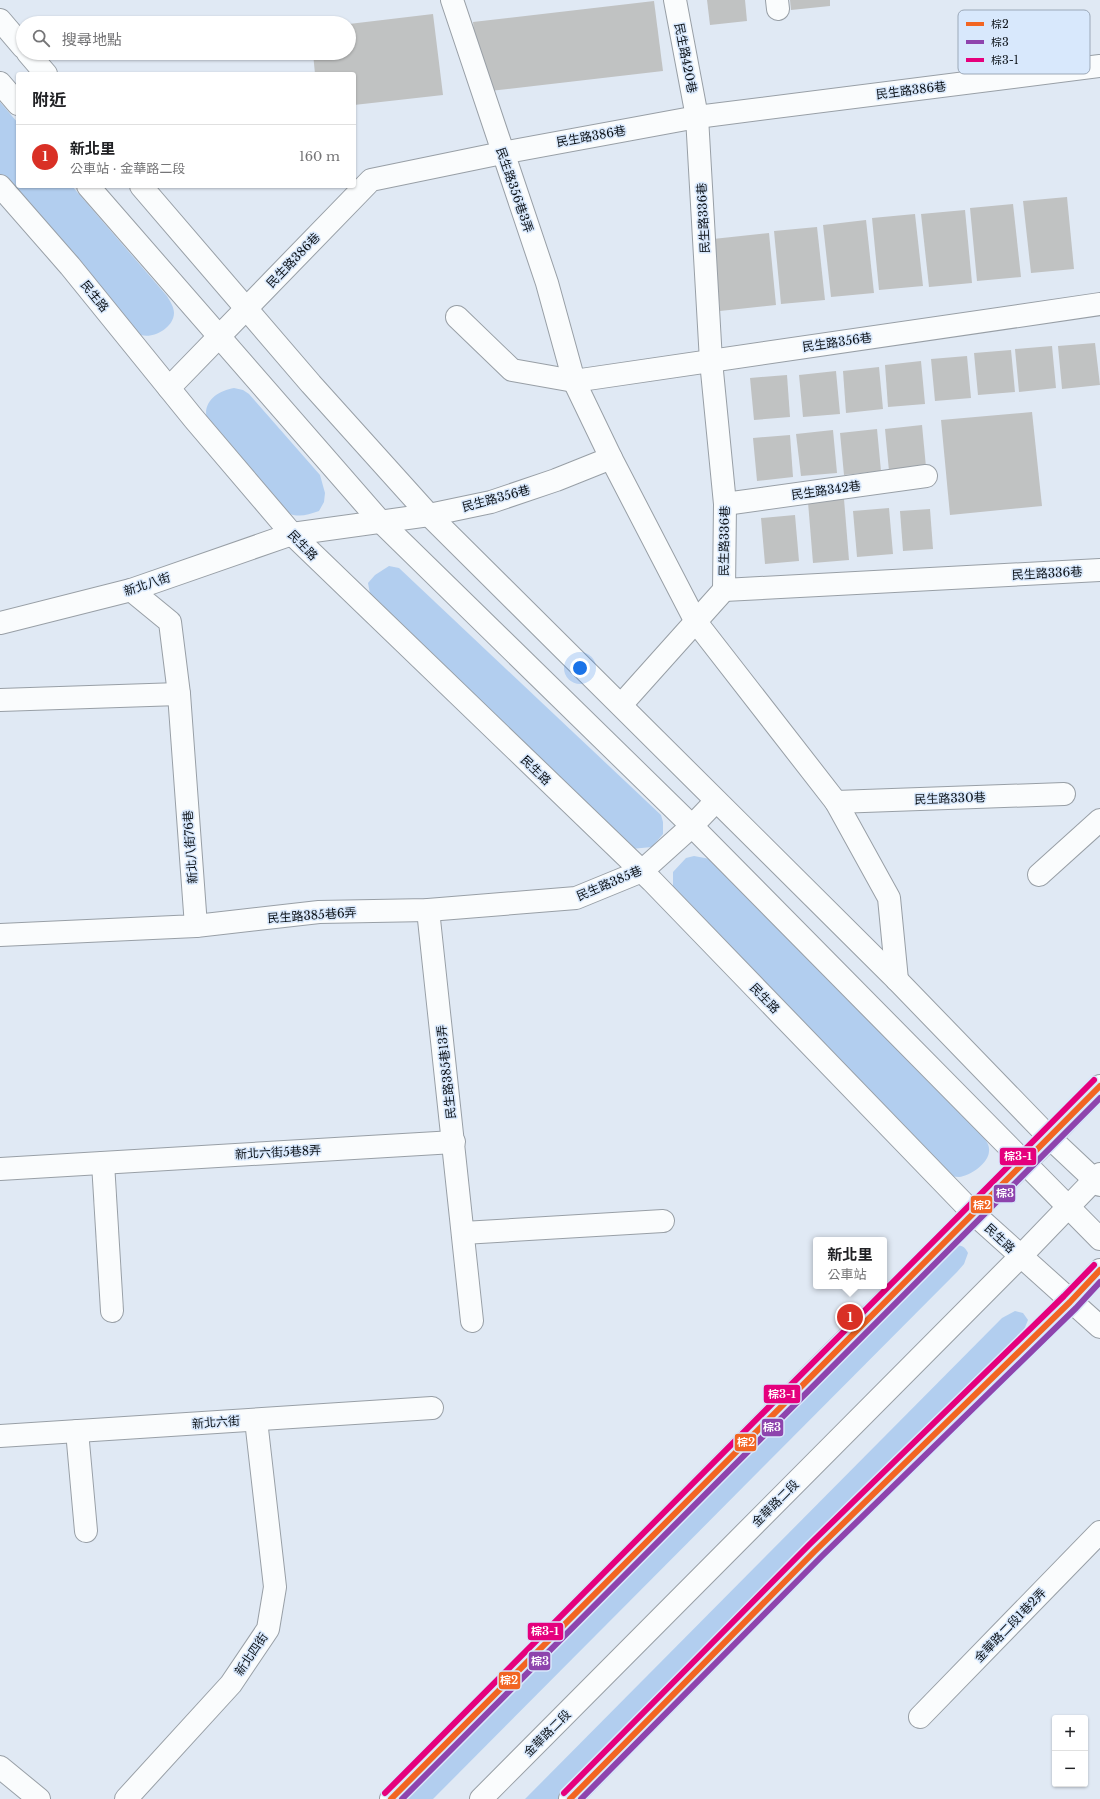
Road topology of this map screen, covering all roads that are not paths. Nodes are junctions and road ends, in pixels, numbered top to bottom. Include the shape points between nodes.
1 (452, 0) edge
2 (675, 0) edge
3 (0, 20) edge
4 (16, 39) edge
5 (34, 60) edge
6 (1100, 66) edge
7 (1090, 67) edge
8 (44, 72) edge
9 (1037, 74) edge
10 (0, 83) edge
11 (16, 102) edge
12 (697, 117) junction
13 (502, 152) junction
14 (0, 186) edge
15 (90, 188) edge
16 (143, 188) edge
17 (1100, 304) edge
18 (246, 308) junction
19 (457, 317) dead end
20 (219, 336) junction
21 (711, 361) junction
22 (574, 381) junction
23 (169, 388) junction
24 (611, 458) junction
25 (926, 476) dead end
26 (725, 504) junction
27 (429, 515) junction
28 (380, 521) junction
29 (292, 534) junction
30 (1100, 570) edge
31 (131, 590) junction
32 (724, 590) junction
33 (696, 622) junction
34 (0, 623) edge
35 (179, 694) junction
36 (0, 700) edge
37 (620, 705) junction
38 (1064, 794) dead end
39 (716, 801) junction
40 (836, 802) junction
41 (1100, 820) edge
42 (692, 826) junction
43 (642, 871) junction
44 (1039, 876) dead end
45 (428, 910) junction
46 (196, 926) junction
47 (0, 935) edge
48 (897, 980) junction
49 (1100, 1086) edge
50 (1050, 1138) junction
51 (454, 1142) junction
52 (1025, 1162) junction
53 (103, 1163) junction
54 (0, 1169) edge
55 (1098, 1179) edge
56 (1068, 1206) junction
57 (973, 1213) junction
58 (663, 1221) dead end
59 (463, 1233) junction
60 (1100, 1239) edge
61 (1020, 1257) junction
62 (1100, 1270) edge
63 (1070, 1302) junction
64 (112, 1311) dead end
65 (472, 1321) dead end
66 (1100, 1327) edge
67 (432, 1408) dead end
68 (256, 1420) junction
69 (77, 1431) junction
70 (0, 1436) edge
71 (86, 1531) dead end
72 (1100, 1532) edge
73 (920, 1717) dead end
74 (0, 1767) edge
75 (39, 1799) edge
76 (126, 1799) edge
77 (391, 1799) edge
78 (481, 1799) edge
79 (570, 1799) edge

1 - 13 street, 民生路356巷3弄
2 - 12 street, 民生路420巷
3 - 4 street
5 - 8 street
6 - 7 street, 民生路386巷
9 - 12 street, 民生路386巷
10 - 11 street
12 - 13 street, 民生路386巷
12 - 21 street, 民生路336巷
13 - 18 street, 民生路386巷 via 371,180
13 - 22 street, 民生路356巷3弄 via 547,283
14 - 23 street, 民生路 via 70,266
15 - 20 street
16 - 18 street
17 - 21 street, 民生路356巷
18 - 20 street, 民生路386巷
18 - 27 street
19 - 22 street, 民生路356巷 via 512,370
20 - 23 street, 民生路386巷
20 - 28 street
21 - 22 street, 民生路356巷
21 - 26 street, 民生路336巷
22 - 24 street
23 - 29 street, 民生路
24 - 27 street, 民生路356巷 via 491,502
24 - 33 street
25 - 26 street, 民生路342巷
26 - 32 street, 民生路336巷
27 - 28 street, 民生路356巷
27 - 37 street
28 - 29 street, 民生路356巷
28 - 42 street
29 - 31 street, 新北八街
29 - 43 street, 民生路
30 - 32 street, 民生路336巷
31 - 34 street, 新北八街
31 - 35 street, 新北八街76巷 via 170,622
32 - 33 street
33 - 37 street
33 - 40 street
35 - 36 street
35 - 46 street, 新北八街76巷
37 - 39 street
38 - 40 street, 民生路330巷
39 - 42 street, 民生路385巷
39 - 48 street
40 - 48 street via 889,898
41 - 44 street
42 - 43 street, 民生路385巷
42 - 52 street
43 - 45 street, 民生路385巷 via 576,898
43 - 57 street, 民生路
45 - 46 street, 民生路385巷6弄 via 319,912
45 - 51 street, 民生路385巷13弄
46 - 47 street
48 - 50 street
49 - 50 street
50 - 52 street
50 - 55 street
51 - 53 street, 新北六街5巷8弄
51 - 59 street, 民生路385巷13弄
52 - 56 street
52 - 57 street
53 - 54 street, 新北六街5巷8弄
53 - 64 street
55 - 56 street, 金華路二段
56 - 60 street
56 - 61 street, 金華路二段
57 - 61 street, 民生路
57 - 77 street
58 - 59 street
59 - 65 street, 民生路385巷13弄
61 - 63 street, 民生路
61 - 78 street, 金華路二段
62 - 63 street
63 - 66 street, 民生路
63 - 79 street via 815,1551
67 - 68 street, 新北六街
68 - 69 street, 新北六街
68 - 76 street, 新北四街 via 275,1587 268,1629 231,1684
69 - 70 street, 新北六街
69 - 71 street
72 - 73 street, 金華路二段1巷2弄
74 - 75 street

